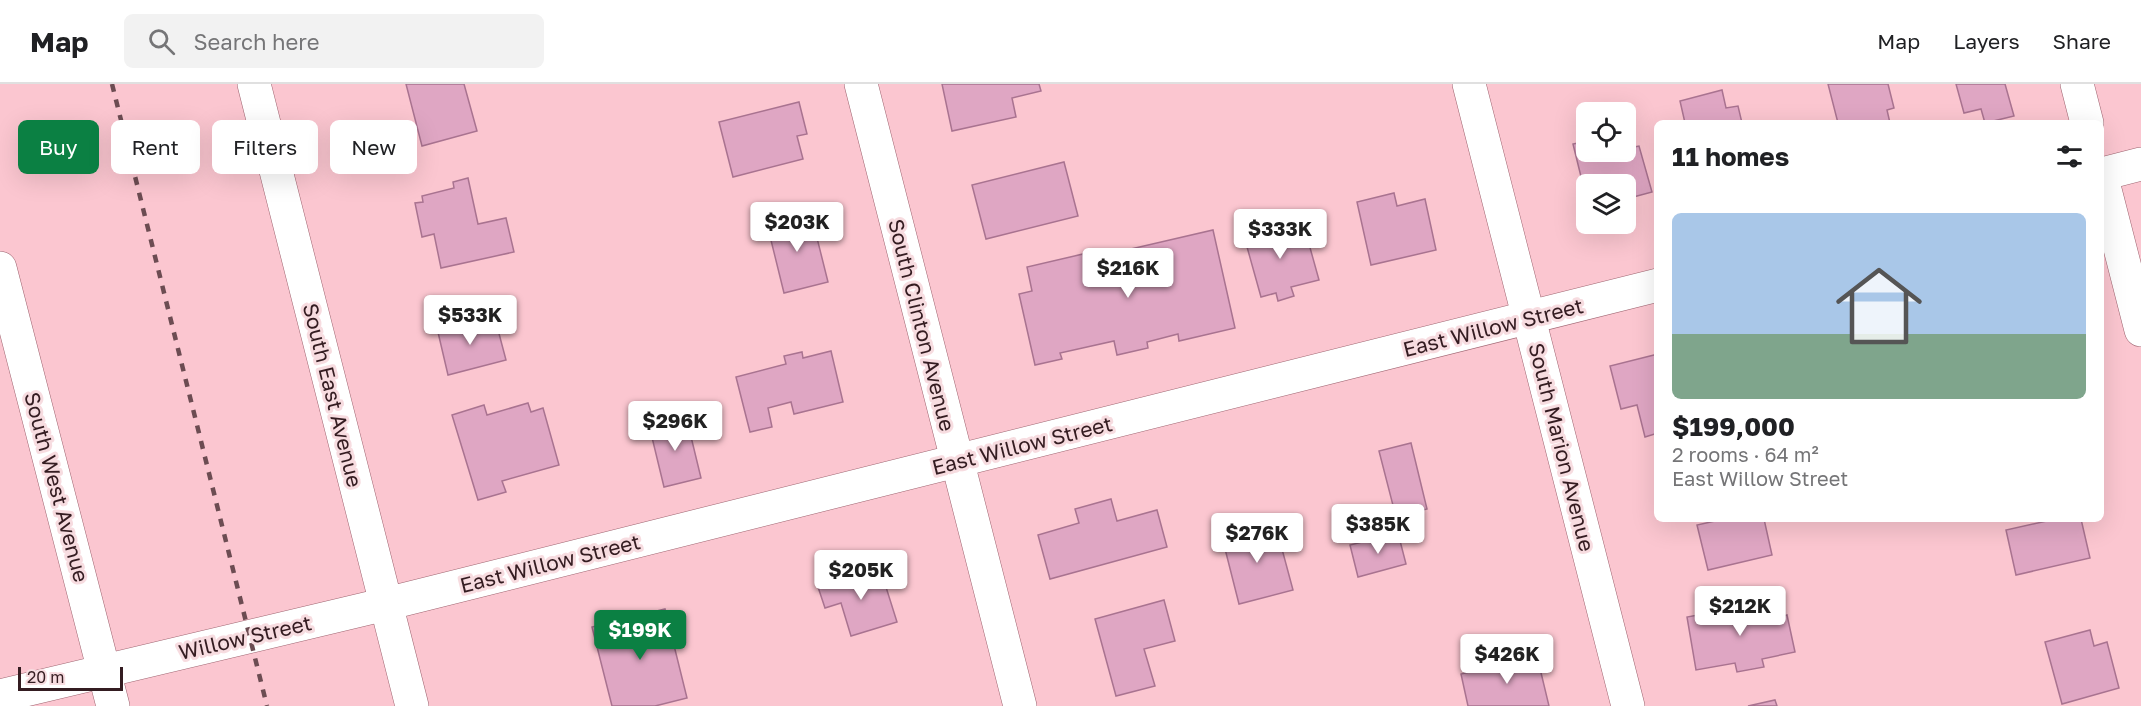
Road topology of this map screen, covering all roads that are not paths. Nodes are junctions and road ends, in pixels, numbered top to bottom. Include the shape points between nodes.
1 (254, 84) edge
2 (861, 84) edge
3 (1469, 84) edge
4 (2078, 84) edge
5 (2086, 120) edge
6 (2141, 164) edge
7 (2104, 175) edge
8 (2104, 184) edge
9 (0, 268) edge
10 (1654, 286) edge
11 (1529, 318) junction
12 (2141, 330) edge
13 (956, 461) junction
14 (386, 604) junction
15 (104, 670) junction
16 (0, 696) edge
17 (113, 706) edge
18 (412, 706) edge
19 (1020, 706) edge
20 (1628, 706) edge

1 - 14 street, South East Avenue
2 - 13 street, South Clinton Avenue
3 - 11 street, South Marion Avenue
4 - 5 street
6 - 7 street
8 - 12 street
9 - 15 street, South West Avenue
10 - 11 street, East Willow Street
11 - 13 street, East Willow Street
11 - 20 street, South Marion Avenue
13 - 14 street, East Willow Street
13 - 19 street, South Clinton Avenue
14 - 15 street, Willow Street
14 - 18 street, South East Avenue
15 - 16 street, Willow Street
15 - 17 street, South West Avenue

